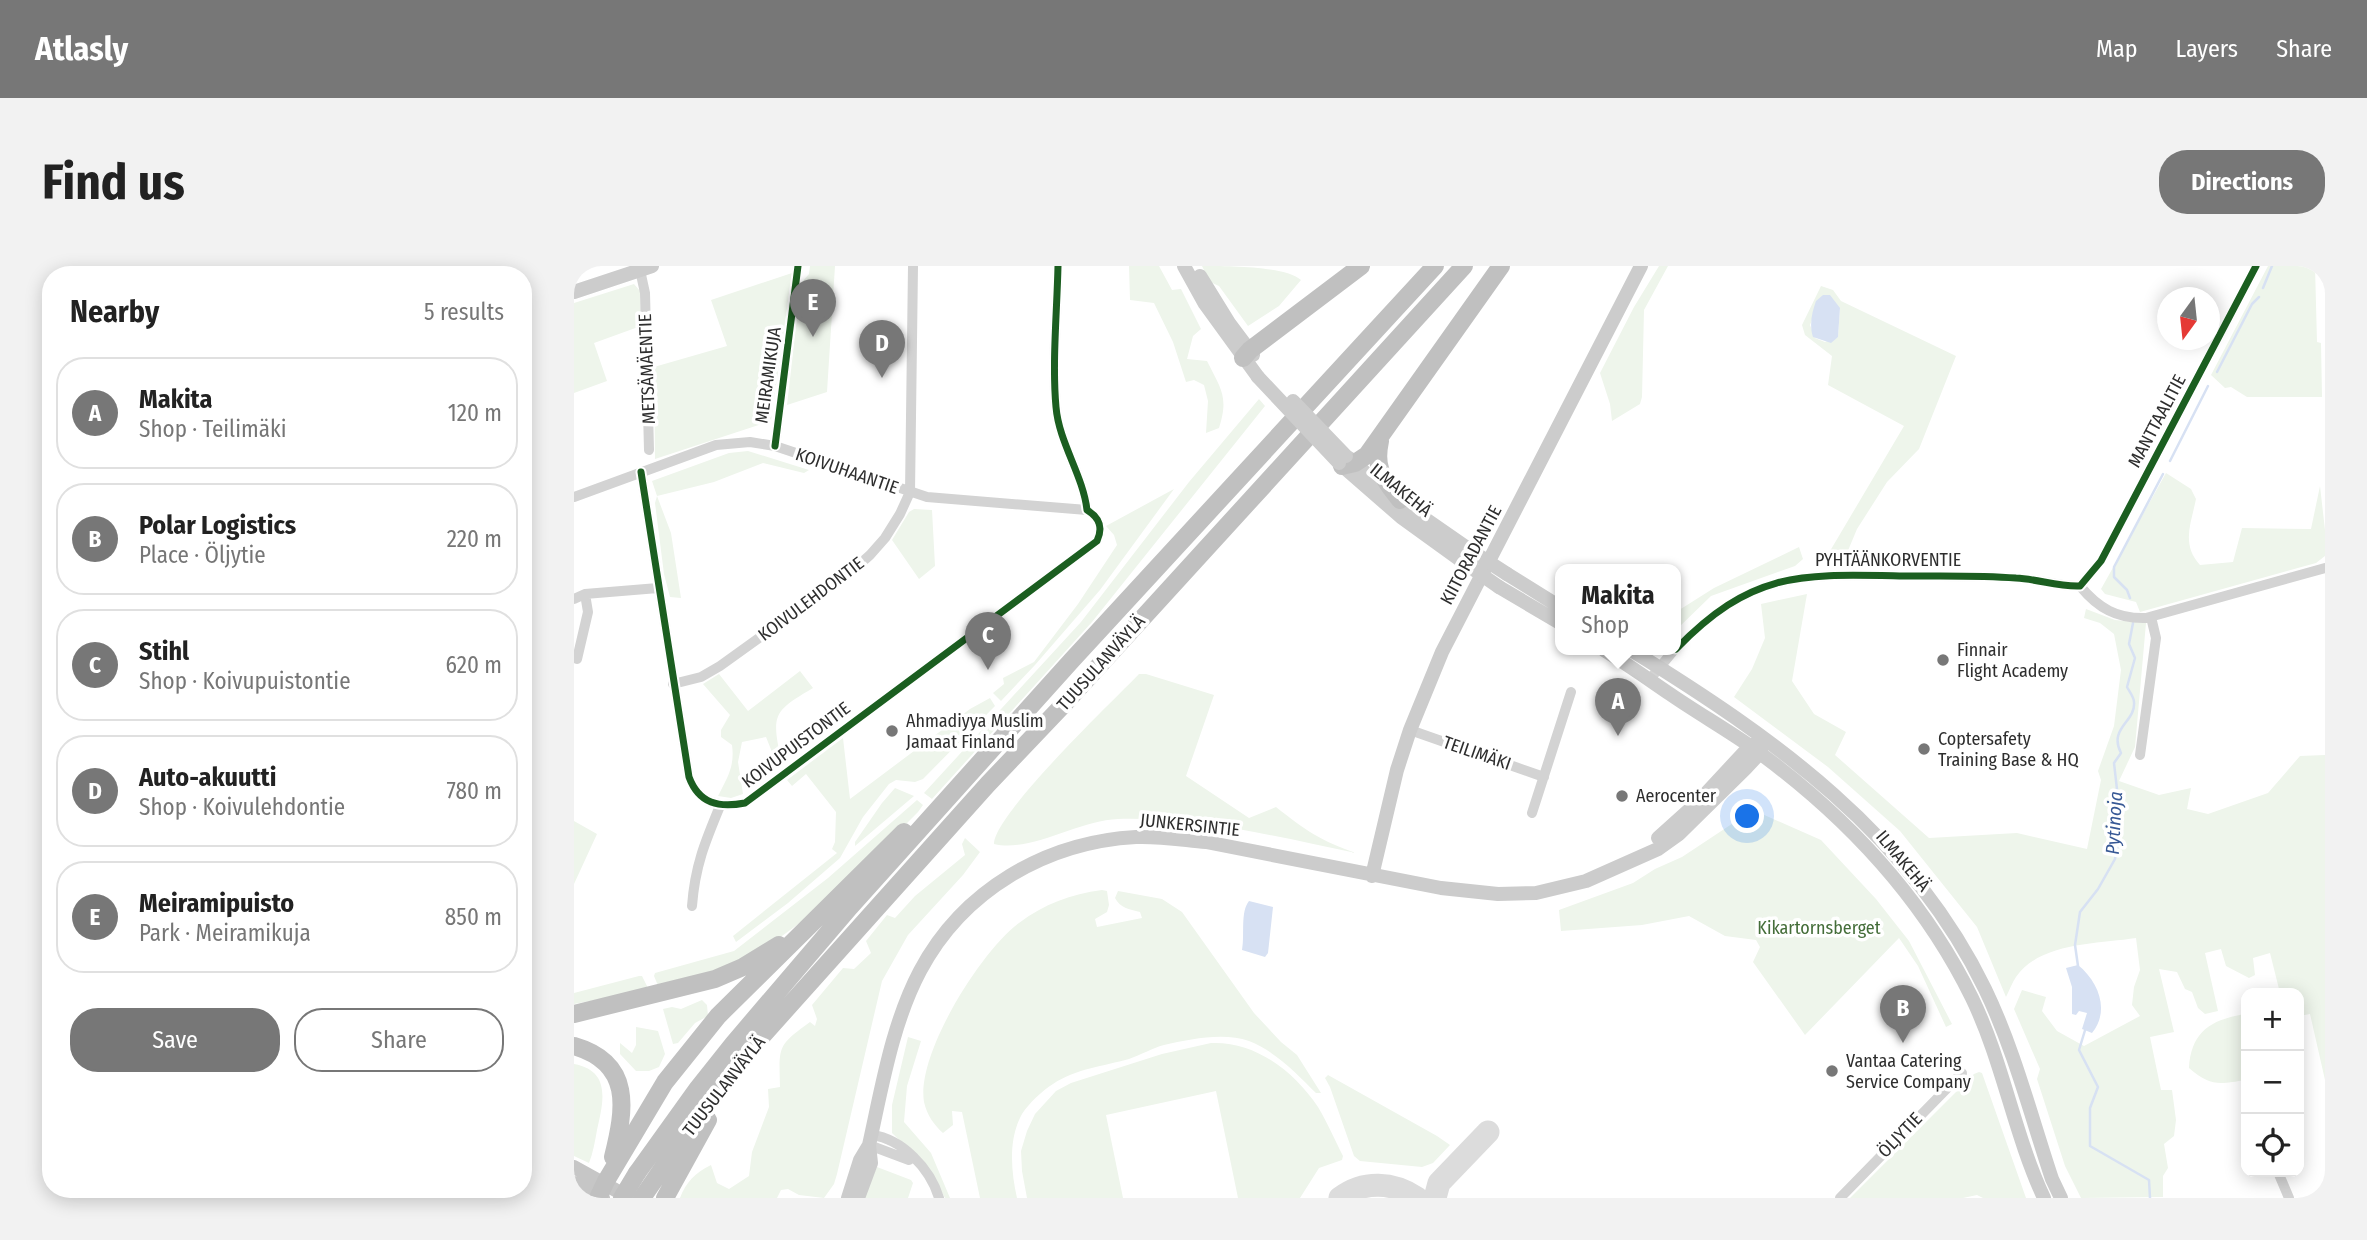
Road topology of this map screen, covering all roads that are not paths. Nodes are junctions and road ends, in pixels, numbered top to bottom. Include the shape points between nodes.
1 (798, 266) edge
2 (913, 266) edge
3 (1058, 266) edge
4 (1184, 266) edge
5 (1195, 266) edge
6 (1361, 266) edge
7 (1435, 266) edge
8 (1464, 266) edge
9 (1501, 266) edge
10 (1641, 266) edge
11 (2256, 266) edge
12 (646, 268) edge
13 (574, 292) edge
14 (1246, 354) junction
15 (1380, 438) junction
16 (775, 446) junction
17 (649, 450) dead end
18 (1345, 462) junction
19 (641, 472) junction
20 (909, 492) junction
21 (574, 497) edge
22 (1400, 500) junction
23 (1087, 510) junction
24 (1470, 558) junction
25 (2325, 568) edge
26 (1503, 580) junction
27 (2080, 586) junction
28 (658, 588) junction
29 (585, 593) junction
30 (574, 599) edge
31 (1555, 605) edge
32 (2151, 617) junction
33 (1555, 619) edge
34 (1681, 644) edge
35 (1615, 655) edge
36 (1636, 655) edge
37 (1671, 655) edge
38 (577, 659) dead end
39 (1655, 673) junction
40 (673, 684) junction
41 (1571, 692) dead end
42 (1410, 730) junction
43 (1758, 746) junction
44 (2140, 754) dead end
45 (975, 769) junction
46 (1544, 777) junction
47 (720, 806) junction
48 (1532, 813) dead end
49 (1372, 876) junction
50 (692, 906) dead end
51 (811, 924) junction
52 (574, 1014) edge
53 (574, 1046) edge
54 (746, 1054) junction
55 (1962, 1073) dead end
56 (870, 1140) junction
57 (614, 1162) junction
58 (574, 1167) edge
59 (2280, 1177) edge
60 (574, 1183) edge
61 (644, 1185) edge
62 (602, 1192) edge
63 (666, 1196) edge
64 (622, 1198) edge
65 (630, 1198) edge
66 (848, 1198) edge
67 (858, 1198) edge
68 (939, 1198) edge
69 (1840, 1198) edge
70 (2044, 1198) edge
71 (2062, 1198) edge
72 (2289, 1198) edge

1 - 16 street, MEIRAMIKUJA
2 - 20 street, KOIVULEHDONTIE
3 - 23 street via 1056,409
4 - 14 main road via 1205,304
5 - 14 main road
6 - 14 highway
7 - 45 highway, TUUSULANVÄYLÄ
8 - 54 highway, TUUSULANVÄYLÄ
9 - 15 highway
10 - 42 main road, KIITORADANTIE via 1442,652
11 - 27 street, MANTTAALITIE via 2101,561
12 - 13 main road
12 - 17 street, METSÄMÄENTIE
14 - 18 main road, ILMAKEHÄ, bridge
15 - 18 highway via 1367,455
15 - 22 highway via 1377,463
16 - 19 street, KOIVUHAANTIE via 750,442 716,445
16 - 20 street, KOIVUHAANTIE
18 - 22 main road, ILMAKEHÄ
18 - 24 main road, ILMAKEHÄ via 1401,517
19 - 21 street, KOIVUHAANTIE
19 - 28 street
20 - 23 street, KOIVUHAANTIE
20 - 40 street, KOIVULEHDONTIE via 885,538 852,571 720,666
22 - 24 main road, ILMAKEHÄ
23 - 47 street, KOIVUPUISTONTIE via 1095,515 1101,533 1089,548 745,803
24 - 26 main road, ILMAKEHÄ, bridge
25 - 32 street
26 - 31 main road, ILMAKEHÄ
26 - 33 main road, ILMAKEHÄ
27 - 32 street via 2093,603 2106,610
27 - 34 street, PYHTÄÄNKORVENTIE via 1991,577 1803,576 1738,597
28 - 29 street
28 - 40 street
29 - 30 street
29 - 38 street via 588,612
32 - 44 street via 2156,638
35 - 39 main road, ILMAKEHÄ
36 - 39 main road, ILMAKEHÄ
37 - 39 street, PYHTÄÄNKORVENTIE
39 - 43 main road, ILMAKEHÄ via 1742,722
40 - 47 street via 693,788 707,802
41 - 46 street
42 - 46 street, TEILIMÄKI
42 - 49 main road, KIITORADANTIE
43 - 49 main road, JUNKERSINTIE via 1635,858 1586,881 1536,893 1475,892
43 - 70 main road, ILMAKEHÄ via 1861,841 1917,906 1972,999
43 - 71 main road, ILMAKEHÄ via 1824,786 1875,831 1946,920 1986,990
45 - 51 highway
45 - 61 highway, TUUSULANVÄYLÄ via 733,1044 698,1088
46 - 48 street
47 - 50 street via 700,854
49 - 56 main road, JUNKERSINTIE via 1206,842 1139,837 1074,847 1019,869 969,905 919,972 898,1027
51 - 52 highway via 743,967 715,979
51 - 57 highway via 692,1046
53 - 57 highway via 599,1057 617,1076 622,1114
54 - 61 highway, TUUSULANVÄYLÄ
54 - 63 highway
55 - 69 street, ÖLJYTIE
56 - 66 main road, JUNKERSINTIE
56 - 67 main road, JUNKERSINTIE via 871,1163
56 - 68 street via 892,1140 924,1170
57 - 62 highway
58 - 65 main road
59 - 72 street
60 - 62 main road
61 - 64 highway, TUUSULANVÄYLÄ, bridge

